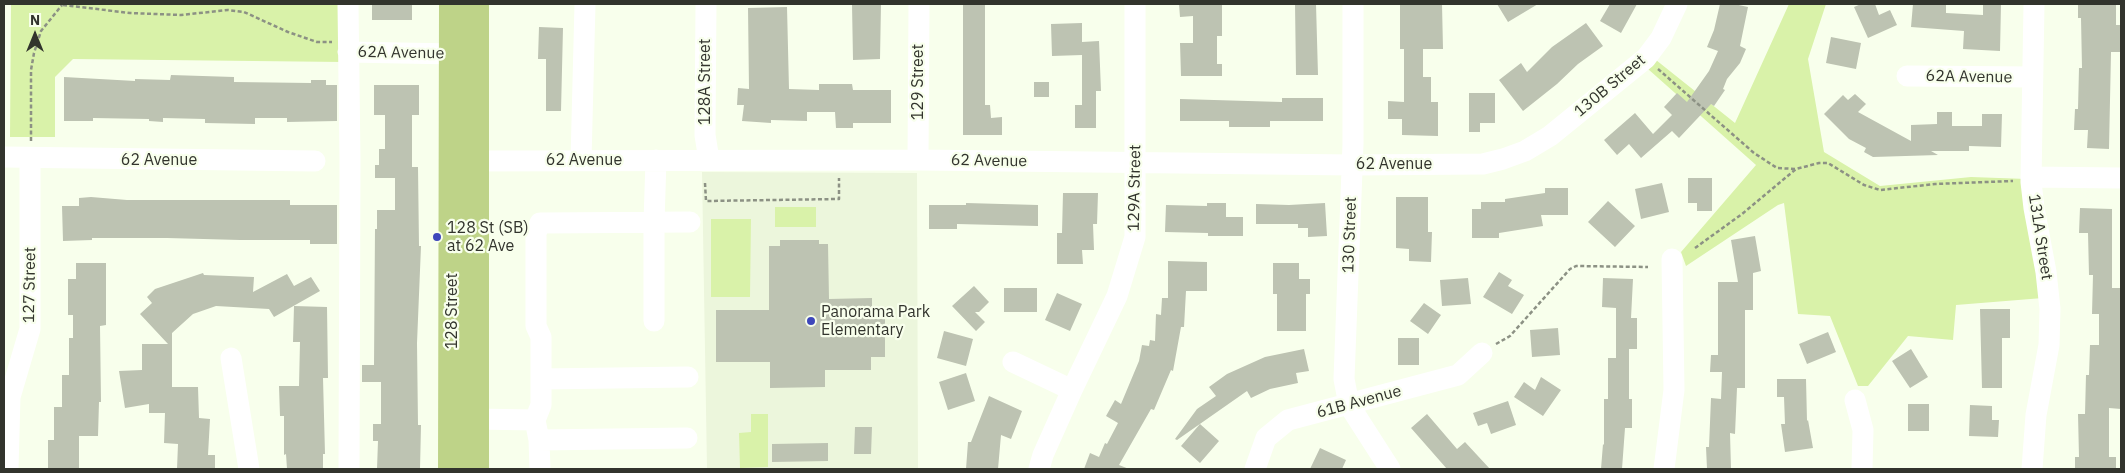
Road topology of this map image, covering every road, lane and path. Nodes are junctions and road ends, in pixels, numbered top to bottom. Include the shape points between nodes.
1 (63, 4) edge
2 (348, 4) edge
3 (453, 4) edge
4 (475, 4) edge
5 (585, 4) edge
6 (706, 4) edge
7 (918, 4) edge
8 (1135, 4) edge
9 (1353, 4) edge
10 (1678, 4) edge
11 (2034, 4) edge
12 (348, 47) junction
13 (454, 54) junction
14 (1654, 64) dead end
15 (1907, 76) dead end
16 (2032, 77) junction
17 (1524, 151) joint
18 (4, 157) edge
19 (30, 158) junction
20 (581, 160) junction
21 (656, 160) junction
22 (709, 160) junction
23 (918, 160) junction
24 (315, 161) dead end
25 (464, 161) junction
26 (1136, 162) junction
27 (1353, 165) junction
28 (1796, 169) junction
29 (838, 171) dead end
30 (2121, 178) edge
31 (2023, 179) junction
32 (705, 183) dead end
33 (654, 222) junction
34 (690, 222) dead end
35 (1695, 248) dead end
36 (1672, 259) dead end
37 (1648, 267) dead end
38 (654, 321) dead end
39 (1482, 353) joint
40 (231, 358) dead end
41 (1013, 362) dead end
42 (688, 377) dead end
43 (541, 379) junction
44 (1072, 390) junction
45 (7, 398) edge
46 (1855, 400) dead end
47 (1348, 405) junction
48 (475, 419) junction
49 (537, 430) junction
50 (687, 438) dead end
51 (8, 469) edge
52 (249, 469) edge
53 (349, 469) edge
54 (452, 469) edge
55 (475, 469) edge
56 (540, 469) edge
57 (1038, 469) edge
58 (1256, 469) edge
59 (1390, 469) edge
60 (1664, 469) edge
61 (1862, 469) edge
62 (2032, 469) edge

1 - 12 path via 181,15 228,10 244,12 317,42
1 - 19 path via 41,31 34,53
2 - 12 street
3 - 13 main road, 128 Street
4 - 25 main road, 128 Street
5 - 20 street
6 - 22 street, 128A Street via 705,135
7 - 23 street, 129 Street
8 - 26 street, 129A Street
9 - 27 street, 130 Street
10 - 17 street, 130B Street via 1661,38 1646,58 1550,136
11 - 16 street, 131A Street
12 - 13 street, 62A Avenue
12 - 53 street
13 - 25 main road, 128 Street
14 - 28 path via 1754,153 1777,168
15 - 16 street, 62A Avenue
16 - 31 street, 131A Street
17 - 27 street, 62 Avenue via 1483,164
18 - 19 street, 62 Avenue
19 - 24 street, 62 Avenue
19 - 45 street, 127 Street via 30,329
20 - 21 street, 62 Avenue
20 - 25 street, 62 Avenue
21 - 22 street, 62 Avenue
21 - 33 street
22 - 23 street, 62 Avenue
23 - 26 street, 62 Avenue
25 - 48 main road, 128 Street
25 - 54 main road, 128 Street
26 - 27 street, 62 Avenue
26 - 44 street, 129A Street via 1135,237 1117,296
27 - 47 street, 130 Street via 1344,379
28 - 31 path via 1828,163 1864,185 1880,190
28 - 35 path
29 - 32 path via 839,199 706,200
30 - 31 street
31 - 62 street, 131A Street via 2034,208 2050,308 2049,345 2036,415
33 - 34 street
33 - 38 street
33 - 43 street via 540,223 536,233 536,326 541,337
36 - 60 street via 1674,390
37 - 39 path via 1576,266 1510,336
39 - 47 street, 61B Avenue via 1458,375
40 - 52 street
41 - 44 street
42 - 43 street
43 - 49 street
44 - 57 street, 129A Street
45 - 51 street, 127 Street
46 - 61 street via 1863,430
47 - 58 street, 61B Avenue via 1288,420 1266,438
47 - 59 street
48 - 49 street
48 - 55 main road, 128 Street
49 - 50 street
49 - 56 street

